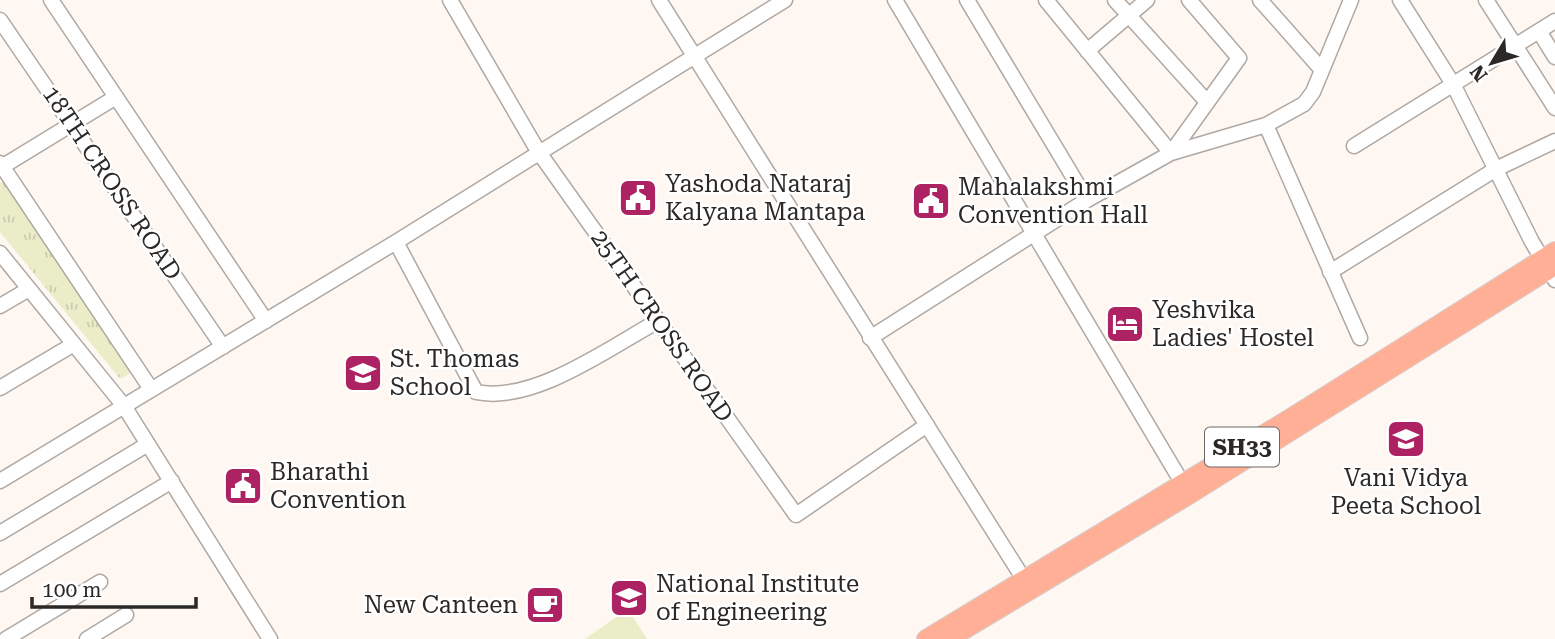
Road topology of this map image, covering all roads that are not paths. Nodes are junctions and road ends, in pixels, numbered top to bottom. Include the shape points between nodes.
1 (51, 0) edge
2 (450, 0) edge
3 (659, 0) edge
4 (785, 0) edge
5 (895, 0) edge
6 (967, 0) edge
7 (1046, 0) edge
8 (1115, 0) edge
9 (1147, 0) edge
10 (1189, 0) edge
11 (1260, 0) edge
12 (1351, 0) edge
13 (1400, 0) edge
14 (1486, 0) edge
15 (1128, 16) junction
16 (0, 20) edge
17 (1555, 21) edge
18 (1539, 31) junction
19 (1514, 47) junction
20 (1087, 51) junction
21 (695, 57) junction
22 (1555, 57) edge
23 (1322, 70) junction
24 (1453, 84) junction
25 (116, 97) junction
26 (1207, 102) junction
27 (1555, 108) edge
28 (73, 125) junction
29 (1266, 125) junction
30 (1555, 141) edge
31 (1354, 146) dead end
32 (538, 151) junction
33 (1171, 153) junction
34 (1, 166) edge
35 (1496, 169) junction
36 (1087, 200) junction
37 (1035, 233) junction
38 (396, 242) junction
39 (0, 253) edge
40 (1551, 265) edge
41 (1330, 272) junction
42 (29, 289) junction
43 (0, 306) edge
44 (265, 321) junction
45 (658, 321) junction
46 (870, 338) junction
47 (1360, 338) dead end
48 (74, 344) junction
49 (223, 347) junction
50 (0, 388) edge
51 (151, 389) junction
52 (124, 406) junction
53 (928, 425) junction
54 (148, 444) junction
55 (0, 481) edge
56 (172, 481) junction
57 (1186, 489) junction
58 (0, 533) edge
59 (100, 582) dead end
60 (0, 584) edge
61 (1028, 585) junction
62 (126, 615) dead end
63 (6, 639) edge
64 (87, 639) edge
65 (270, 639) edge
66 (926, 639) edge
67 (949, 639) edge

1 - 25 street
2 - 32 street, 25TH CROSS ROAD
3 - 21 street
4 - 21 street
5 - 37 street
6 - 36 street
7 - 20 street
8 - 15 street
9 - 15 street
10 - 26 street via 1239,58
11 - 23 street
12 - 23 street
13 - 24 street
14 - 19 street
15 - 20 street
15 - 26 street
16 - 28 street, 18TH CROSS ROAD
17 - 18 street
18 - 19 street
18 - 22 street
19 - 24 street
19 - 27 street
20 - 33 street
21 - 32 street
21 - 46 street
23 - 29 street via 1304,104
24 - 31 street
24 - 35 street
25 - 28 street
25 - 44 street
26 - 33 street
28 - 34 street
28 - 49 street, 18TH CROSS ROAD
29 - 33 street
29 - 41 street
30 - 35 street
32 - 38 street
32 - 45 street, 25TH CROSS ROAD
33 - 36 street
34 - 51 street
35 - 40 street
35 - 41 street
36 - 37 street
37 - 46 street
37 - 57 street
38 - 44 street
38 - 45 street via 476,392 494,396 550,380
39 - 42 street
40 - 57 main road, SH33
41 - 47 street
42 - 43 street
42 - 48 street
44 - 49 street
45 - 53 street, 25TH CROSS ROAD via 796,515
46 - 53 street
48 - 50 street
48 - 52 street
49 - 51 street
51 - 52 street
52 - 54 street
52 - 55 street
53 - 61 street
54 - 56 street
54 - 58 street
56 - 60 street
56 - 65 street
57 - 61 main road, SH33
59 - 63 street
61 - 66 main road, SH33
61 - 67 main road
62 - 64 street

